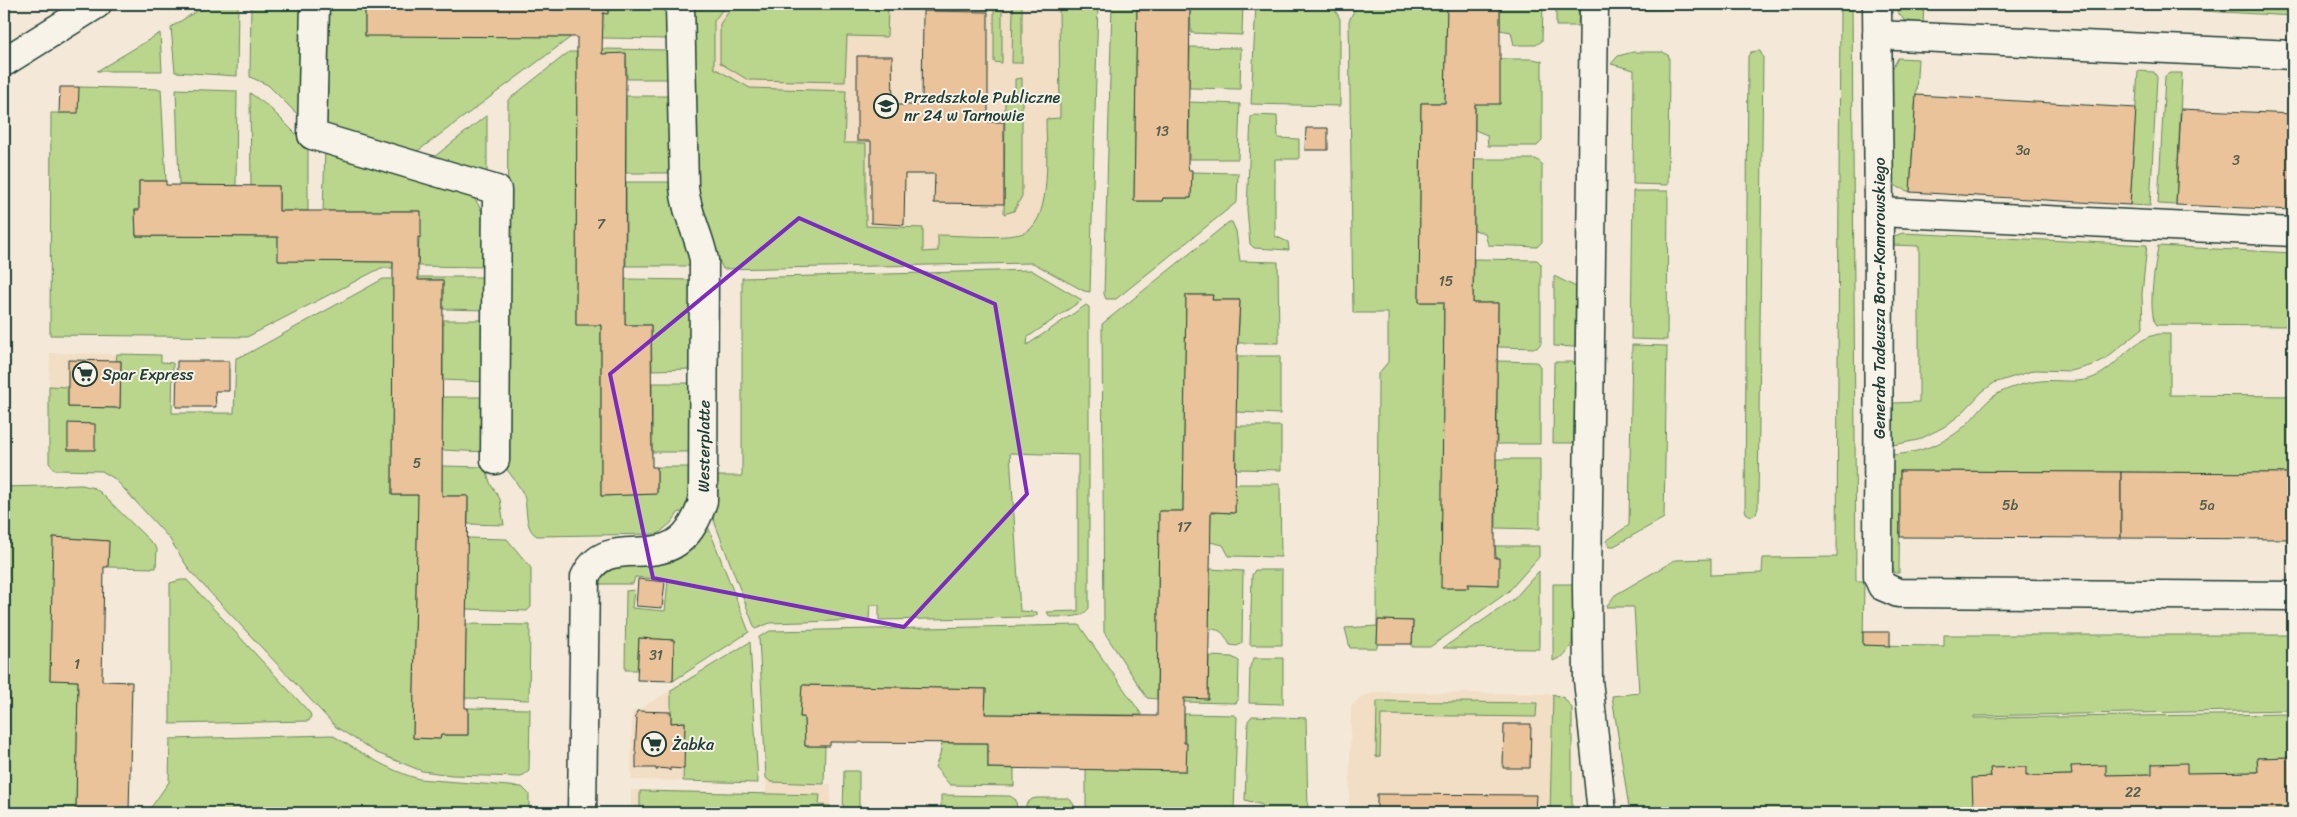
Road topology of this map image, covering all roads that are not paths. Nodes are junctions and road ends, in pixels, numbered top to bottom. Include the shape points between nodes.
1 (97, 4) edge
2 (316, 4) edge
3 (680, 4) edge
4 (1594, 4) edge
5 (1877, 4) edge
6 (1877, 35) junction
7 (2293, 55) edge
8 (4, 62) edge
9 (1879, 212) junction
10 (2293, 232) edge
11 (495, 460) dead end
12 (2293, 596) edge
13 (582, 813) edge
14 (1602, 813) edge

1 - 8 street
2 - 11 street via 312,135 497,190
3 - 13 street, Westerplatte via 684,187 686,206 704,260 703,501 688,532 678,542 654,551 604,555 589,568 585,577
4 - 14 street via 1587,594 1588,680
5 - 6 street, Generała Tadeusza Bora-Komorowskiego
6 - 7 street
6 - 9 street, Generała Tadeusza Bora-Komorowskiego
9 - 10 street
9 - 12 street, Generała Tadeusza Bora-Komorowskiego via 1878,577 1882,586 1898,593

